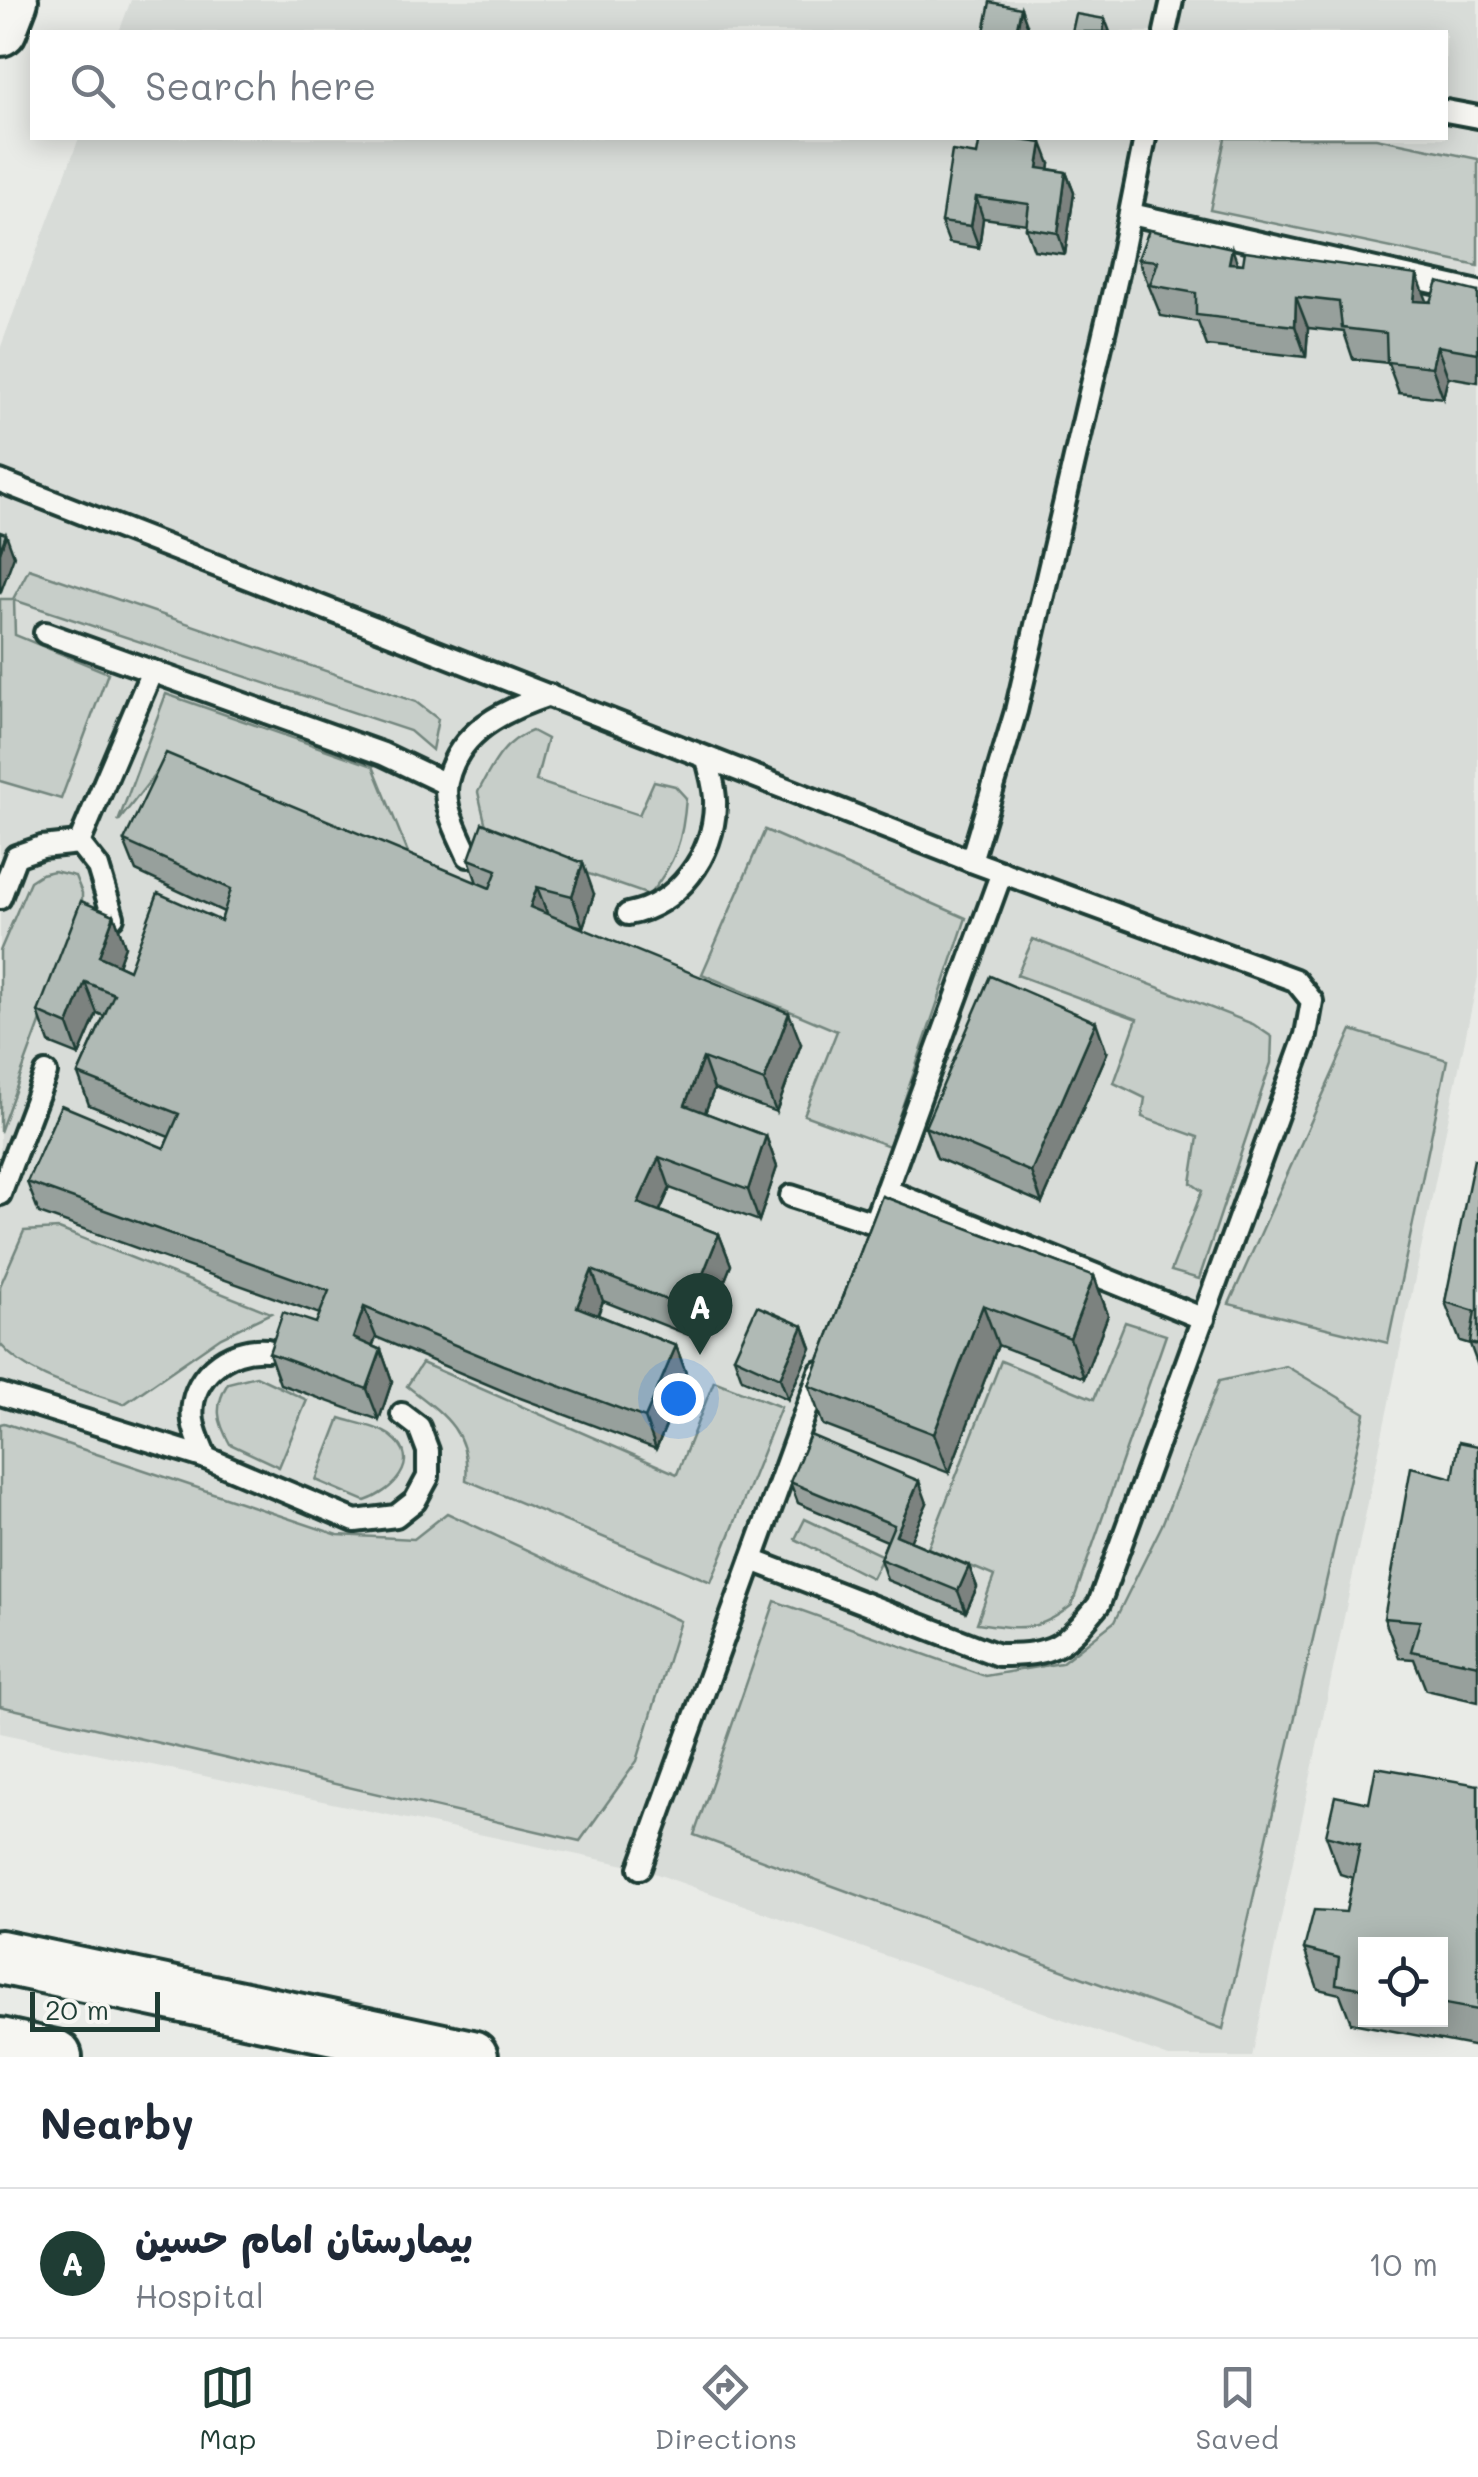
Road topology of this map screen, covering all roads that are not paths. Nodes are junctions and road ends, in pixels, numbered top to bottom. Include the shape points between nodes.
1 (11, 0) edge
2 (1172, 0) edge
3 (0, 29) edge
4 (1165, 30) edge
5 (1448, 110) edge
6 (1478, 117) edge
7 (1145, 140) edge
8 (1131, 214) junction
9 (1478, 292) edge
10 (0, 481) edge
11 (44, 633) dead end
12 (152, 671) junction
13 (549, 696) junction
14 (707, 758) junction
15 (446, 784) junction
16 (79, 843) junction
17 (468, 856) edge
18 (971, 861) junction
19 (1002, 872) junction
20 (0, 898) edge
21 (628, 914) dead end
22 (114, 917) edge
23 (46, 1074) dead end
24 (886, 1190) junction
25 (0, 1194) edge
26 (791, 1196) dead end
27 (1204, 1319) junction
28 (267, 1350) edge
29 (826, 1354) edge
30 (0, 1394) edge
31 (402, 1414) dead end
32 (206, 1458) junction
33 (752, 1560) junction
34 (640, 1868) dead end
35 (0, 1957) edge
36 (0, 2045) edge
37 (55, 2057) edge
38 (471, 2057) edge

1 - 3 main road
2 - 4 lane
5 - 6 lane
7 - 8 lane
8 - 9 lane
8 - 18 lane via 1016,711
10 - 13 lane
11 - 12 lane
12 - 15 lane via 384,754
12 - 16 lane
13 - 14 lane
13 - 15 lane via 483,725
14 - 18 lane
14 - 21 lane via 716,801 713,836 680,887 647,910
15 - 17 lane
16 - 20 lane via 16,856
16 - 22 lane via 98,867
18 - 19 lane
19 - 24 lane
19 - 27 lane via 1294,980 1312,1000 1306,1034
23 - 25 lane
24 - 26 lane via 871,1232
24 - 27 lane
27 - 33 lane via 1099,1604 1070,1640 1036,1655 998,1655
28 - 32 lane via 228,1356 194,1393 192,1418
29 - 33 lane
30 - 32 lane
31 - 32 lane via 419,1427 428,1478 396,1516 355,1522
33 - 34 lane
35 - 38 main road
36 - 37 main road

